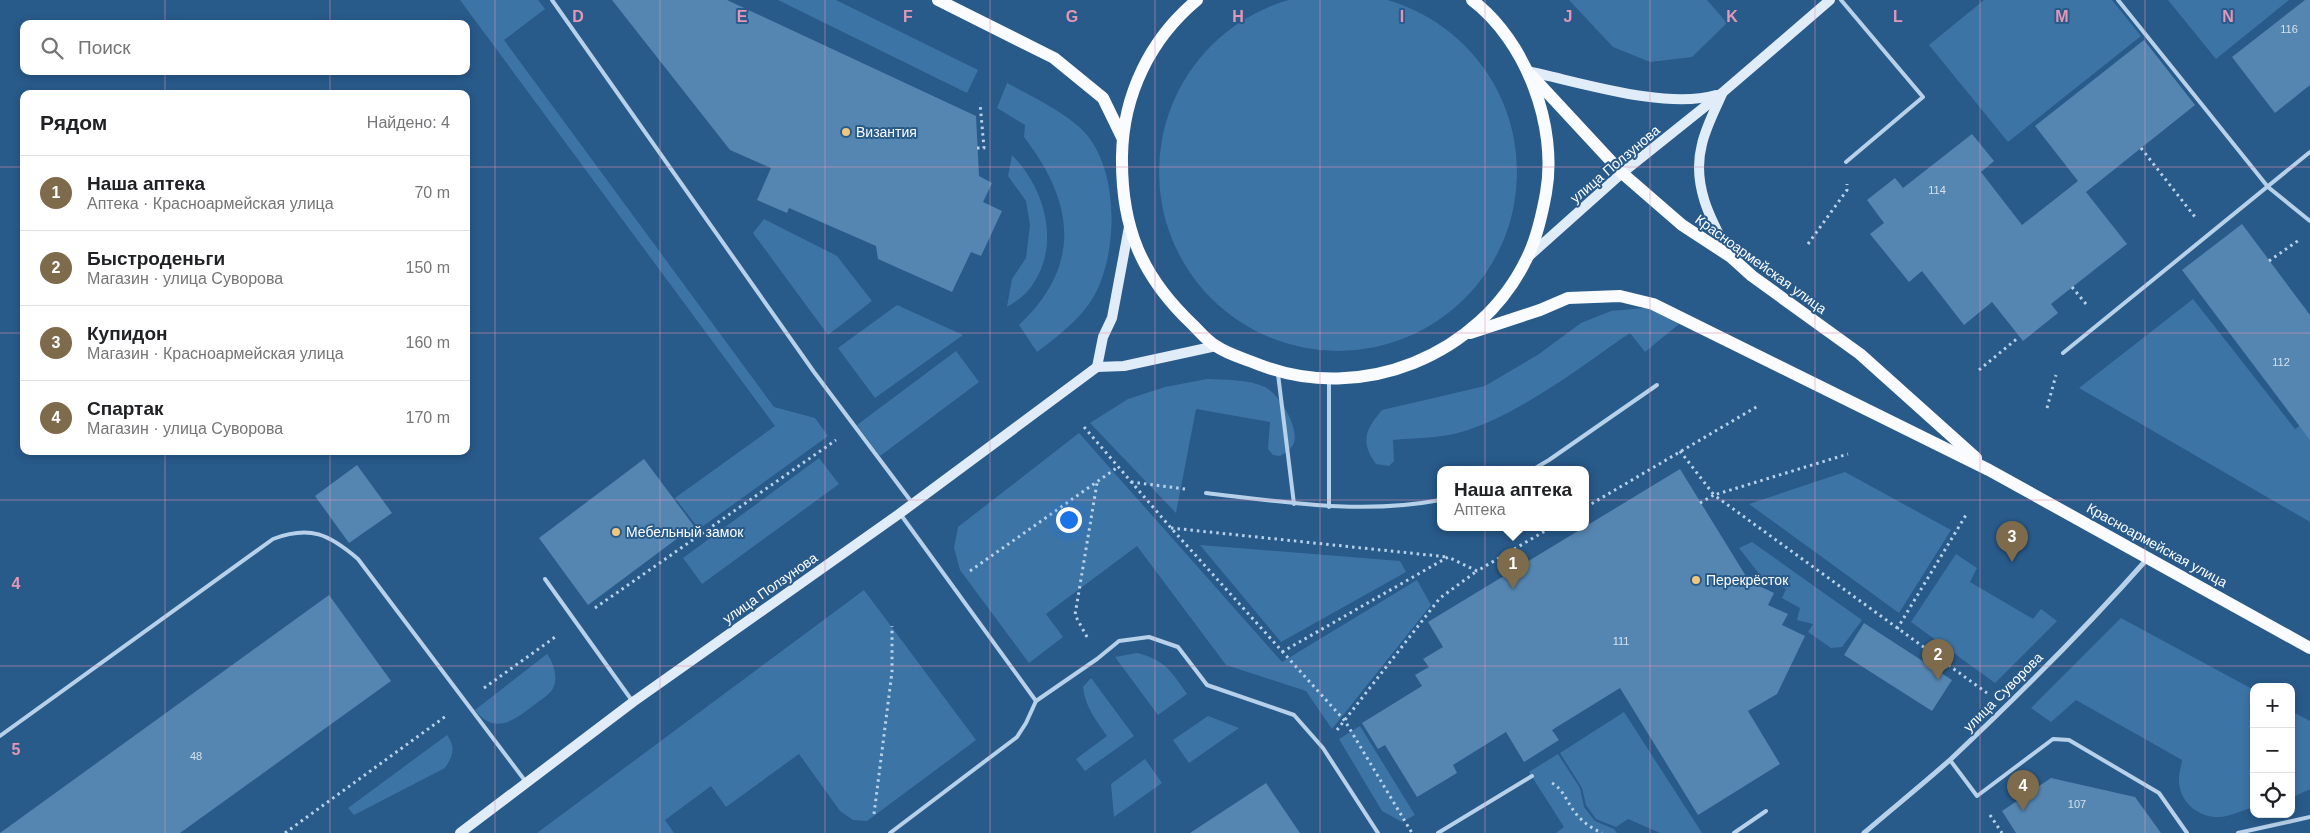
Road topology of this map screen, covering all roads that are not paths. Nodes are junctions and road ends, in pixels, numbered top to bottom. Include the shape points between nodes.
1 (552, 0) edge
2 (938, 0) edge
3 (1197, 0) edge
4 (1472, 0) edge
5 (1830, 0) edge
6 (1841, 0) edge
7 (2118, 0) edge
8 (1528, 71) junction
9 (1722, 93) junction
10 (1122, 137) junction
11 (2310, 152) edge
12 (1846, 162) road end
13 (1622, 173) junction
14 (2268, 187) junction
15 (2310, 221) edge
16 (1129, 227) junction
17 (1731, 257) junction
18 (1527, 258) junction
19 (1468, 334) junction
20 (1216, 346) junction
21 (2063, 353) road end
22 (1097, 367) junction
23 (1277, 371) junction
24 (1329, 379) junction
25 (1657, 385) dead end
26 (1539, 466) edge
27 (1989, 470) junction
28 (1206, 493) road end
29 (1437, 500) edge
30 (913, 504) junction
31 (1294, 504) junction
32 (1329, 507) junction
33 (899, 514) junction
34 (2148, 558) junction
35 (544, 579) dead end
36 (2310, 648) edge
37 (1036, 701) junction
38 (633, 702) junction
39 (0, 736) edge
40 (1950, 760) junction
41 (1532, 776) road end
42 (526, 782) junction
43 (1766, 811) dead end
44 (2310, 817) edge
45 (460, 833) edge
46 (890, 833) edge
47 (1378, 833) edge
48 (1438, 833) edge
49 (1734, 833) edge
50 (1864, 833) edge
51 (2187, 833) edge
52 (2238, 833) edge

1 - 30 lane via 814,372
2 - 10 main road via 1054,58 1103,98
3 - 10 main road via 1181,14 1152,50 1132,93
4 - 8 main road via 1507,37
5 - 9 main road, улица Ползунова
6 - 12 lane via 1923,97
7 - 14 lane
8 - 9 main road, улица Ползунова via 1673,100 1702,99
8 - 13 main road, Красноармейская улица
8 - 18 main road via 1542,107 1548,184 1541,222
9 - 13 main road, улица Ползунова
9 - 17 main road, улица Ползунова via 1702,145 1701,187 1707,214
10 - 16 main road via 1122,182
11 - 14 lane
13 - 17 main road, Красноармейская улица via 1682,225
13 - 18 main road, улица Ползунова
14 - 15 lane
14 - 21 lane
16 - 20 main road via 1147,268 1173,306
16 - 22 main road via 1112,318 1103,337
17 - 27 main road, Красноармейская улица via 1752,276 1860,354
18 - 19 main road via 1507,293
19 - 24 main road via 1410,365 1370,376
19 - 27 main road, Красноармейская улица via 1568,298 1620,296 1653,304
20 - 22 main road via 1124,366
20 - 23 main road
22 - 30 main road, улица Ползунова
23 - 24 main road
23 - 31 lane
24 - 32 lane
25 - 26 lane
27 - 34 main road, Красноармейская улица
28 - 31 lane
29 - 32 lane via 1382,508
30 - 33 main road, улица Ползунова
31 - 32 lane
33 - 37 lane
33 - 38 main road, улица Ползунова
34 - 36 main road, Красноармейская улица
34 - 40 street, улица Суворова via 2108,603
35 - 38 lane
37 - 46 lane via 1017,737
37 - 47 lane via 1119,640 1149,637 1178,647 1207,685 1294,715 1323,748
38 - 42 main road, улица Ползунова
39 - 42 lane via 273,539 292,532 316,533 339,542 358,559
40 - 50 street, улица Суворова
40 - 51 lane via 1977,796 2053,739 2069,740 2159,793
41 - 48 lane
42 - 45 main road, улица Ползунова
43 - 49 lane
44 - 52 lane

